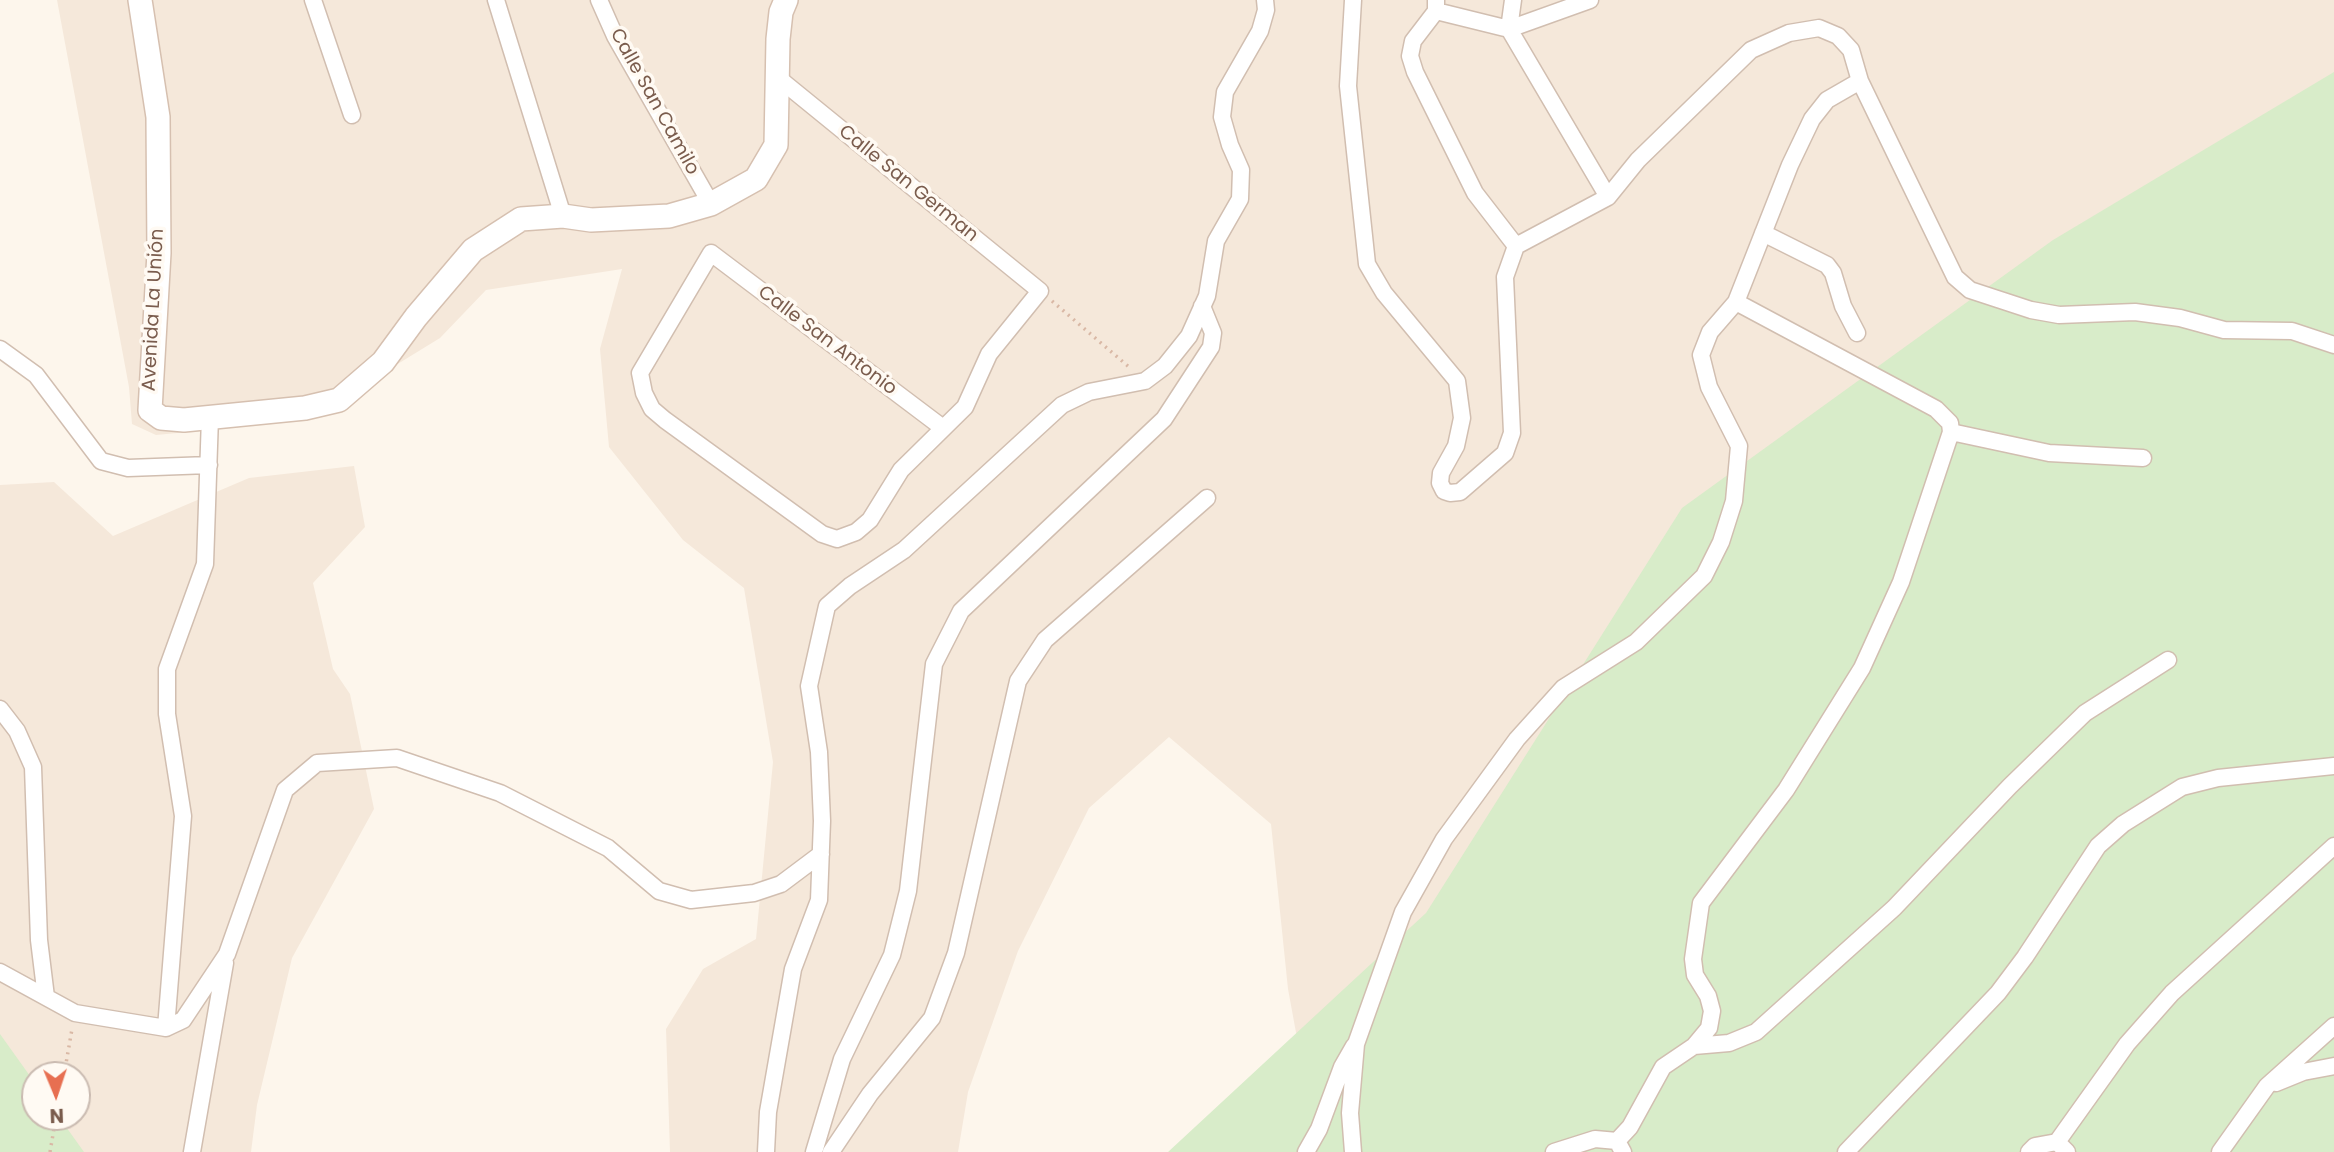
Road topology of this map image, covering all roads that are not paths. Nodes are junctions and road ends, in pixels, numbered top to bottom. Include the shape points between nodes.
1 (140, 0) edge
2 (313, 0) edge
3 (496, 0) edge
4 (599, 0) edge
5 (786, 0) edge
6 (1265, 0) edge
7 (1353, 0) edge
8 (1513, 0) edge
9 (1591, 0) edge
10 (1436, 5) edge
11 (1509, 29) junction
12 (778, 77) junction
13 (1860, 81) junction
14 (352, 116) dead end
15 (1608, 197) junction
16 (710, 204) junction
17 (563, 216) junction
18 (1763, 233) junction
19 (1516, 246) junction
20 (1736, 302) junction
21 (1202, 306) junction
22 (1857, 333) dead end
23 (2334, 345) edge
24 (0, 349) edge
25 (210, 417) junction
26 (943, 428) junction
27 (1951, 432) junction
28 (2143, 458) dead end
29 (209, 465) junction
30 (1207, 498) dead end
31 (2168, 660) dead end
32 (0, 709) edge
33 (2334, 766) edge
34 (2334, 846) edge
35 (821, 854) junction
36 (227, 954) junction
37 (0, 972) edge
38 (46, 998) junction
39 (2334, 1026) edge
40 (166, 1028) junction
41 (1356, 1044) junction
42 (1694, 1046) junction
43 (2334, 1066) edge
44 (2267, 1086) junction
45 (1620, 1147) edge
46 (2062, 1147) edge
47 (192, 1152) edge
48 (765, 1152) edge
49 (814, 1152) edge
50 (831, 1152) edge
51 (1306, 1152) edge
52 (1353, 1152) edge
53 (1554, 1152) edge
54 (1846, 1152) edge
55 (2029, 1152) edge
56 (2220, 1152) edge

1 - 25 main road, Avenida La Unión via 158,117 159,253 150,410 161,418
2 - 14 street
3 - 17 street
4 - 16 street, Calle San Camilo
5 - 12 main road, Avenida La Unión via 781,12
6 - 21 street via 1259,31 1225,92 1223,117 1242,185 1233,214 1216,241
7 - 19 street via 1348,86 1367,264 1384,293 1457,381 1462,418 1440,483 1450,493 1460,492 1505,453 1512,433 1505,277
8 - 11 street
9 - 11 street
10 - 11 street
10 - 19 street via 1413,41 1410,56 1415,72 1475,193
11 - 15 street
12 - 16 main road, Avenida La Unión via 776,145 755,179
12 - 26 street, Calle San German via 1040,291 989,354 965,407
13 - 15 street via 1851,50 1838,36 1819,28 1789,33 1751,50 1638,160
13 - 18 street via 1827,100 1812,119
13 - 23 street via 1955,277 1970,290 2059,315 2135,312 2224,330 2292,331
15 - 19 street
16 - 17 main road, Avenida La Unión via 669,216 591,220
17 - 25 main road, Avenida La Unión via 521,219 473,250 383,362 339,400
18 - 20 street
18 - 22 street via 1827,265
20 - 27 street via 1936,409 1950,423
20 - 41 street via 1710,332 1702,355 1709,387 1739,446 1734,501 1704,576 1636,642 1563,688 1517,738 1444,839 1403,912
21 - 35 street via 1189,336 1165,366 1145,381 1089,392 1062,405 904,550 827,606 809,686 819,752
21 - 49 street via 1213,333 1211,347 1164,419 961,611 934,664 908,891 892,955 842,1059
24 - 29 street via 36,375 101,461 128,467
25 - 29 street
26 - 26 street, Calle San Antonio via 901,470 870,520 856,533 837,539 822,534 665,420 652,409 640,373 711,253
27 - 28 street via 2049,453
27 - 42 street via 1900,582 1862,668 1786,790 1701,903 1693,959 1695,975 1712,1011 1709,1028
29 - 40 street via 205,564 167,669 167,714 183,816
30 - 50 street via 1045,640 1018,681 956,953 932,1018 870,1094
31 - 42 street via 2084,713 1894,908 1756,1032 1729,1043
32 - 38 street via 17,731 33,767 39,940
33 - 54 street via 2218,778 2182,787 2123,824 2098,846 1998,993
34 - 46 street via 2172,993 2127,1044
35 - 36 street via 781,884 754,893 691,900 659,891 608,848 500,793 397,758 317,762 285,790
35 - 48 street via 819,900 793,969
36 - 40 street via 183,1020
36 - 47 street
37 - 38 street
38 - 40 street via 75,1013
39 - 44 street
41 - 51 street
41 - 52 street via 1350,1113
42 - 45 street via 1663,1067
43 - 44 street
44 - 56 street
45 - 53 street via 1595,1139
46 - 55 street via 2035,1146

